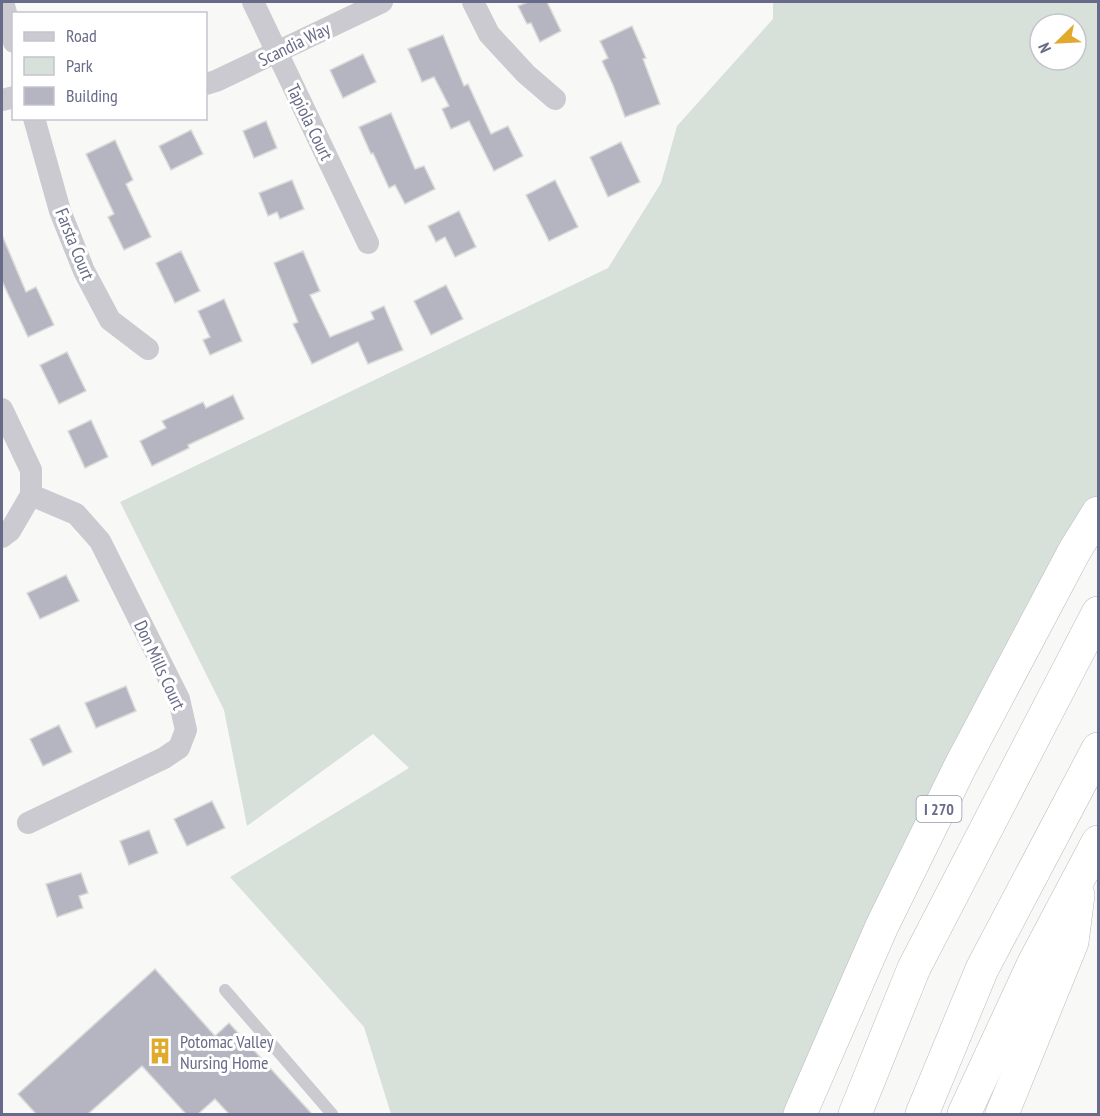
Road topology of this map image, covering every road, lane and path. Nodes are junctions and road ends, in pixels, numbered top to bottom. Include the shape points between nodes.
1 (3, 2) edge
2 (253, 2) edge
3 (382, 2) edge
4 (473, 2) edge
5 (12, 35) edge
6 (277, 52) junction
7 (207, 84) edge
8 (555, 99) dead end
9 (35, 120) edge
10 (368, 243) dead end
11 (148, 349) dead end
12 (2, 409) edge
13 (32, 495) junction
14 (1098, 513) edge
15 (2, 537) edge
16 (1098, 614) edge
17 (1098, 749) edge
18 (28, 823) dead end
19 (1098, 842) edge
20 (1081, 875) junction
21 (225, 990) dead end
22 (332, 1114) edge
23 (800, 1114) edge
24 (855, 1114) edge
25 (922, 1114) edge
26 (964, 1114) edge
27 (1002, 1114) edge

1 - 5 street
2 - 6 street, Tapiola Court
3 - 6 street, Scandia Way
4 - 8 street via 489,34
6 - 7 street, Scandia Way
6 - 10 street, Tapiola Court
9 - 11 street, Farsta Court via 60,211 84,271 110,320
12 - 13 street via 30,470
13 - 15 street via 10,531
13 - 18 street, Don Mills Court via 76,514 100,541 179,699 186,730 179,748 164,758
14 - 23 highway, I 270 via 960,767 882,926
16 - 24 highway, I 270 via 914,968
17 - 25 highway via 982,969
19 - 20 highway
20 - 26 highway via 1034,963
20 - 27 highway via 1072,942
21 - 22 lane

